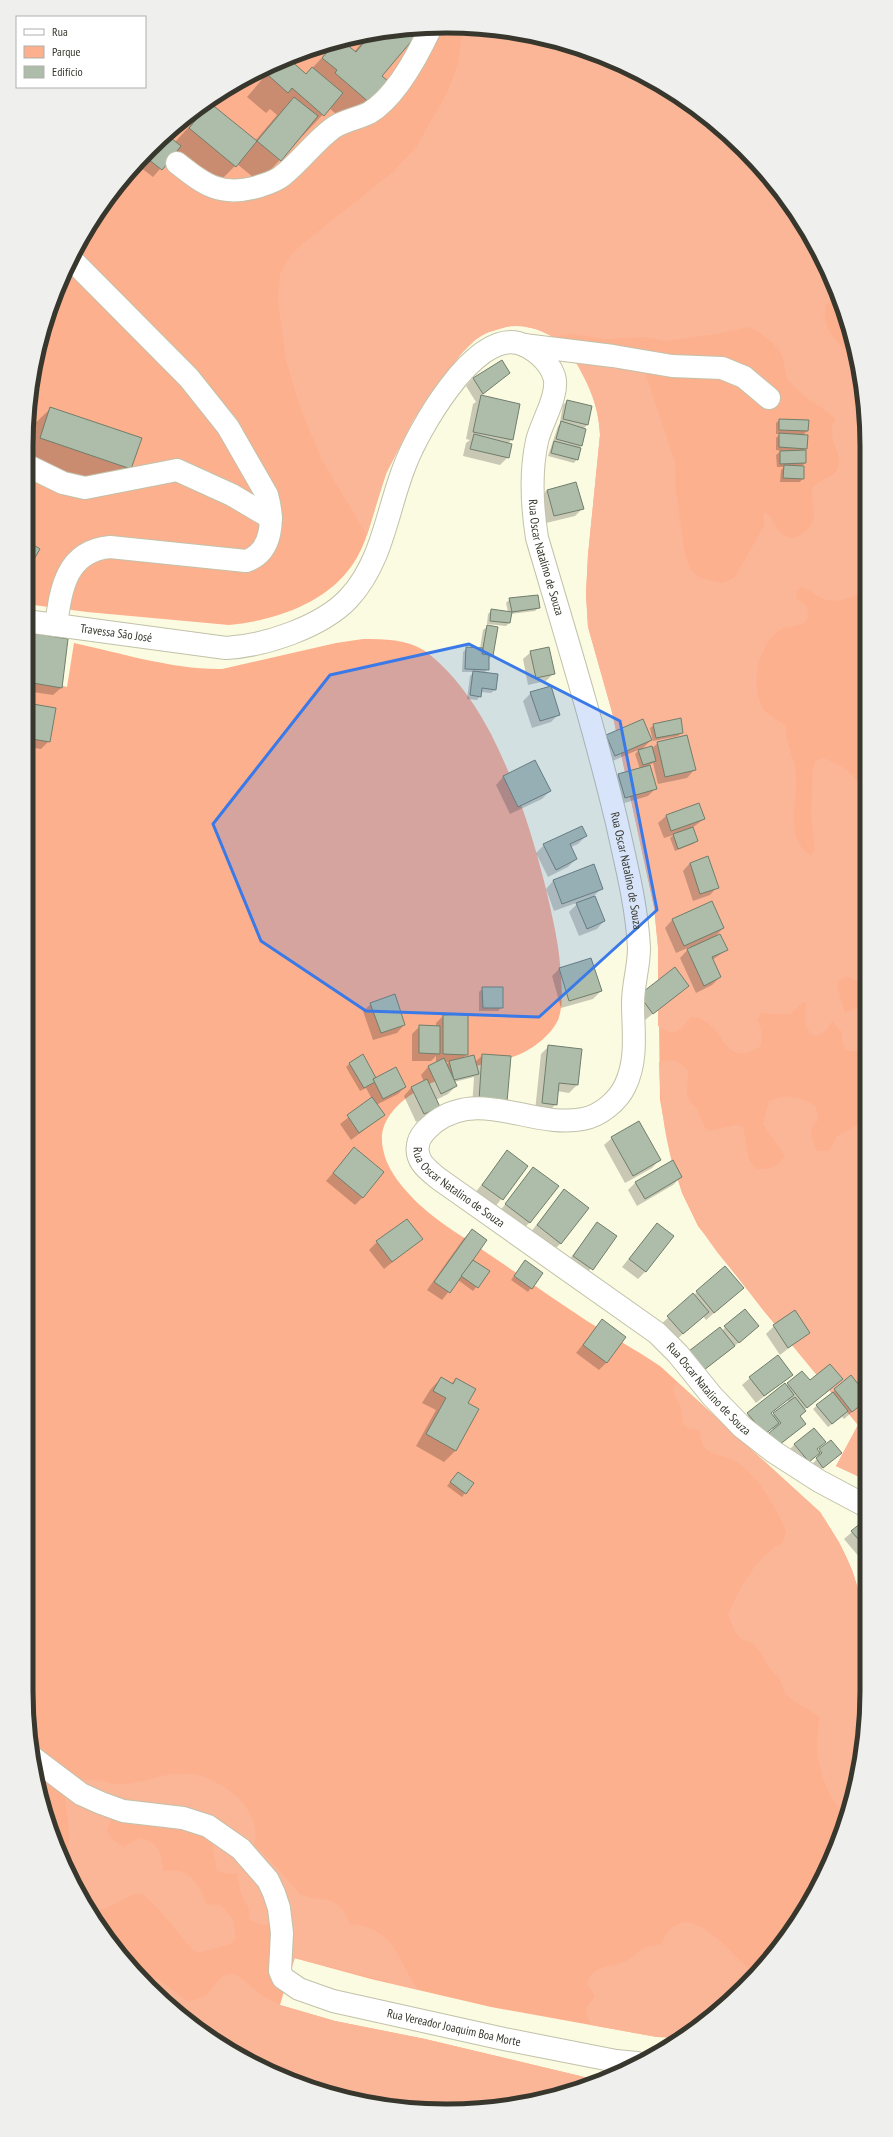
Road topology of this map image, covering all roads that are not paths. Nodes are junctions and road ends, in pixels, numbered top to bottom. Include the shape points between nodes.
1 (427, 34) edge
2 (177, 163) dead end
3 (76, 264) edge
4 (524, 345) junction
5 (769, 398) dead end
6 (33, 468) edge
7 (271, 518) junction
8 (33, 622) edge
9 (56, 625) junction
10 (860, 1503) edge
11 (40, 1762) edge
12 (627, 2062) edge

1 - 2 street via 401,80 386,100 369,112 333,128 286,173 274,181 243,190 223,190 201,181
3 - 7 street via 189,378 215,409 264,490
4 - 5 street via 672,366 722,368 744,376
4 - 9 street, Travessa São José via 506,343 484,352 463,372 443,397 407,460 371,564 362,581 340,606 301,628 257,644 237,648 206,647
4 - 10 street, Rua Oscar Natalino de Souza via 533,350 551,369 555,383 537,440 532,492 533,516 537,538 605,774 622,848 639,949 633,993 633,1056 625,1087 617,1098 595,1115 586,1119 563,1120 480,1108 461,1109 440,1118 425,1131 418,1144 418,1154 425,1167 439,1179 657,1333 731,1417 774,1452 819,1481
6 - 7 street via 63,483 86,488 177,470 232,495
7 - 9 street via 267,542 256,558 246,562 110,547 91,551 76,562 66,577
8 - 9 street, Travessa São José
11 - 12 street, Rua Vereador Joaquim Boa Morte via 81,1794 102,1804 123,1812 182,1818 208,1826 241,1850 268,1880 279,1908 282,1933 280,1971 283,1978 299,1988 333,2001 504,2039

